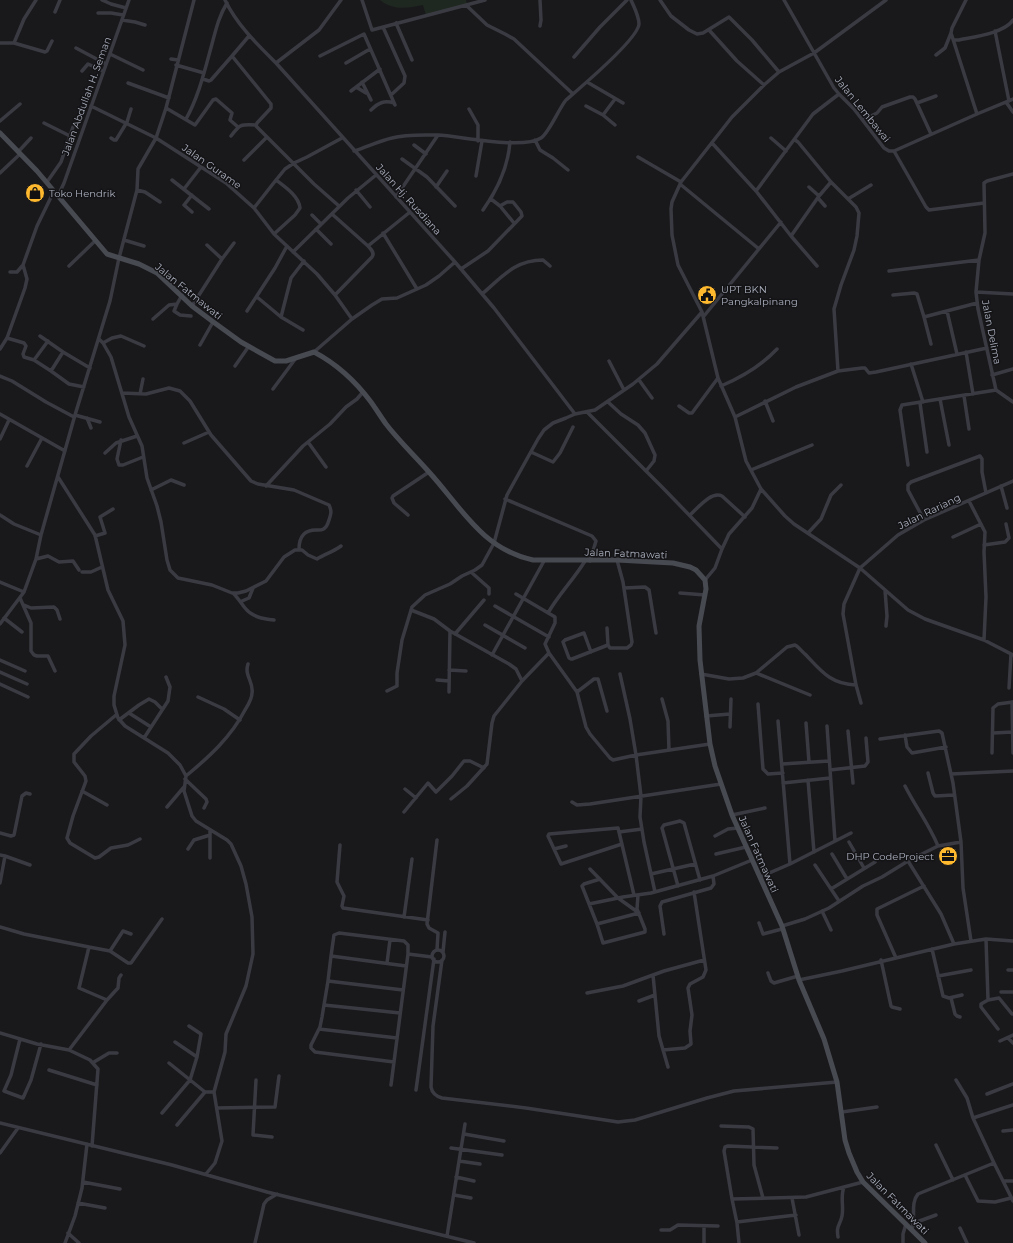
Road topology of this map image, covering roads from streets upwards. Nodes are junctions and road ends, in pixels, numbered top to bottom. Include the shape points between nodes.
1 (36, 0) edge
2 (60, 0) edge
3 (102, 0) edge
4 (129, 0) edge
5 (194, 0) edge
6 (341, 0) edge
7 (362, 0) edge
8 (485, 0) edge
9 (540, 0) edge
10 (627, 0) edge
11 (631, 0) edge
12 (660, 0) edge
13 (784, 0) edge
14 (886, 0) edge
15 (966, 0) edge
16 (226, 1) edge
17 (466, 5) junction
18 (126, 8) junction
19 (55, 12) dead end
20 (98, 13) dead end
21 (123, 15) junction
22 (122, 20) junction
23 (396, 23) junction
24 (1012, 24) edge
25 (145, 25) dead end
26 (540, 26) dead end
27 (382, 27) junction
28 (372, 30) junction
29 (709, 30) junction
30 (995, 32) junction
31 (951, 33) junction
32 (364, 34) junction
33 (249, 36) junction
34 (954, 40) junction
35 (52, 41) dead end
36 (0, 43) edge
37 (14, 43) junction
38 (76, 48) dead end
39 (370, 49) junction
40 (110, 54) junction
41 (814, 54) junction
42 (936, 55) dead end
43 (232, 56) junction
44 (320, 56) dead end
45 (574, 58) dead end
46 (171, 59) dead end
47 (412, 60) dead end
48 (177, 62) junction
49 (276, 63) junction
50 (346, 63) dead end
51 (106, 64) junction
52 (380, 69) junction
53 (143, 70) dead end
54 (82, 71) dead end
55 (103, 71) junction
56 (779, 72) junction
57 (204, 73) junction
58 (202, 79) junction
59 (362, 82) junction
60 (587, 82) junction
61 (128, 83) dead end
62 (764, 85) junction
63 (356, 87) junction
64 (351, 91) dead end
65 (367, 94) junction
66 (573, 94) junction
67 (839, 94) junction
68 (391, 95) junction
69 (936, 96) dead end
70 (168, 98) junction
71 (616, 99) junction
72 (371, 100) dead end
73 (1009, 101) edge
74 (623, 103) dead end
75 (917, 103) junction
76 (20, 104) dead end
77 (92, 106) junction
78 (586, 106) dead end
79 (166, 108) junction
80 (131, 109) dead end
81 (469, 109) dead end
82 (370, 110) dead end
83 (1013, 112) edge
84 (977, 114) junction
85 (602, 115) junction
86 (186, 119) junction
87 (863, 120) junction
88 (0, 121) edge
89 (126, 122) junction
90 (44, 123) dead end
91 (256, 125) junction
92 (615, 125) dead end
93 (73, 127) dead end
94 (238, 127) junction
95 (0, 132) edge
96 (931, 134) junction
97 (438, 135) junction
98 (70, 136) junction
99 (231, 136) dead end
100 (267, 137) junction
101 (31, 138) dead end
102 (111, 138) dead end
103 (156, 138) junction
104 (342, 138) junction
105 (771, 138) dead end
106 (535, 140) junction
107 (795, 140) junction
108 (480, 141) junction
109 (510, 142) junction
110 (712, 143) junction
111 (414, 145) dead end
112 (354, 151) junction
113 (786, 151) junction
114 (894, 151) junction
115 (19, 153) junction
116 (426, 154) junction
117 (63, 157) junction
118 (638, 157) dead end
119 (402, 159) dead end
120 (244, 160) dead end
121 (71, 162) junction
122 (294, 163) junction
123 (201, 167) junction
124 (415, 169) junction
125 (568, 170) dead end
126 (447, 171) dead end
127 (0, 173) edge
128 (1013, 174) edge
129 (376, 175) junction
130 (476, 176) dead end
131 (172, 180) dead end
132 (276, 180) junction
133 (46, 182) junction
134 (831, 182) junction
135 (680, 183) junction
136 (870, 185) dead end
137 (436, 187) junction
138 (809, 187) dead end
139 (184, 188) junction
140 (137, 190) junction
141 (356, 190) junction
142 (54, 191) junction
143 (756, 191) junction
144 (192, 195) junction
145 (58, 196) junction
146 (396, 197) junction
147 (818, 197) junction
148 (491, 199) junction
149 (848, 199) junction
150 (160, 202) dead end
151 (984, 202) junction
152 (339, 206) junction
153 (455, 206) dead end
154 (500, 206) junction
155 (825, 206) dead end
156 (370, 207) dead end
157 (254, 208) junction
158 (209, 209) dead end
159 (483, 210) dead end
160 (192, 212) dead end
161 (410, 212) junction
162 (332, 214) junction
163 (312, 215) dead end
164 (781, 222) junction
165 (514, 223) junction
166 (321, 224) junction
167 (316, 229) junction
168 (383, 233) junction
169 (274, 234) junction
170 (791, 236) junction
171 (124, 240) junction
172 (96, 241) junction
173 (234, 243) dead end
174 (331, 244) dead end
175 (207, 245) dead end
176 (144, 246) dead end
177 (287, 246) junction
178 (368, 246) junction
179 (759, 249) junction
180 (293, 252) junction
181 (119, 258) junction
182 (222, 259) junction
183 (979, 260) junction
184 (304, 261) junction
185 (455, 262) junction
186 (23, 265) junction
187 (69, 266) dead end
188 (550, 266) dead end
189 (817, 266) dead end
190 (461, 269) junction
191 (889, 271) dead end
192 (10, 272) dead end
193 (417, 289) junction
194 (976, 292) junction
195 (482, 294) junction
196 (1013, 294) edge
197 (182, 295) junction
198 (334, 295) junction
199 (893, 295) dead end
200 (257, 297) junction
201 (977, 303) junction
202 (176, 304) junction
203 (192, 306) junction
204 (247, 311) dead end
205 (947, 311) junction
206 (702, 312) junction
207 (191, 316) dead end
208 (704, 316) junction
209 (281, 317) junction
210 (924, 317) junction
211 (153, 319) dead end
212 (352, 319) junction
213 (213, 322) junction
214 (303, 330) dead end
215 (40, 336) dead end
216 (6, 338) junction
217 (99, 340) junction
218 (48, 341) junction
219 (102, 343) junction
220 (931, 344) dead end
221 (200, 345) dead end
222 (144, 346) dead end
223 (249, 346) junction
224 (987, 348) junction
225 (0, 349) edge
226 (777, 349) dead end
227 (63, 352) junction
228 (314, 352) junction
229 (966, 352) junction
230 (957, 354) junction
231 (296, 357) junction
232 (34, 360) junction
233 (609, 360) dead end
234 (911, 364) junction
235 (235, 366) dead end
236 (90, 368) junction
237 (1013, 369) edge
238 (838, 370) junction
239 (51, 371) junction
240 (992, 375) junction
241 (0, 376) edge
242 (143, 378) dead end
243 (718, 378) junction
244 (639, 380) junction
245 (721, 386) junction
246 (84, 387) junction
247 (273, 389) dead end
248 (624, 390) junction
249 (996, 390) junction
250 (363, 392) junction
251 (122, 393) junction
252 (140, 394) junction
253 (973, 394) junction
254 (964, 396) junction
255 (652, 398) dead end
256 (940, 399) junction
257 (765, 401) junction
258 (608, 402) junction
259 (921, 402) junction
260 (1013, 402) edge
261 (679, 406) dead end
262 (588, 413) junction
263 (0, 414) edge
264 (575, 414) junction
265 (75, 416) junction
266 (735, 417) junction
267 (87, 418) junction
268 (9, 420) junction
269 (773, 421) dead end
270 (100, 422) dead end
271 (91, 428) dead end
272 (572, 428) dead end
273 (969, 429) dead end
274 (210, 432) junction
275 (137, 436) junction
276 (42, 438) junction
277 (0, 439) edge
278 (121, 440) junction
279 (308, 442) junction
280 (184, 443) dead end
281 (812, 445) dead end
282 (949, 445) dead end
283 (65, 451) junction
284 (532, 452) junction
285 (927, 452) dead end
286 (105, 453) dead end
287 (143, 457) junction
288 (908, 465) dead end
289 (27, 466) dead end
290 (326, 467) dead end
291 (751, 470) junction
292 (646, 471) junction
293 (429, 472) junction
294 (58, 477) junction
295 (1013, 481) edge
296 (841, 484) dead end
297 (184, 485) dead end
298 (266, 486) junction
299 (1001, 486) junction
300 (761, 489) junction
301 (152, 490) junction
302 (986, 493) junction
303 (505, 499) junction
304 (969, 501) junction
305 (1007, 508) dead end
306 (113, 509) dead end
307 (0, 515) edge
308 (408, 515) dead end
309 (690, 515) junction
310 (745, 517) junction
311 (924, 520) junction
312 (981, 524) junction
313 (1006, 524) dead end
314 (808, 533) junction
315 (41, 535) junction
316 (95, 536) junction
317 (953, 537) dead end
318 (494, 543) junction
319 (984, 545) junction
320 (341, 546) dead end
321 (299, 549) junction
322 (722, 549) junction
323 (36, 558) junction
324 (617, 560) junction
325 (544, 561) junction
326 (588, 561) junction
327 (102, 567) junction
328 (860, 568) junction
329 (471, 572) junction
330 (705, 580) junction
331 (0, 582) edge
332 (253, 588) junction
333 (624, 588) junction
334 (885, 590) junction
335 (24, 592) junction
336 (232, 592) junction
337 (680, 593) dead end
338 (489, 594) dead end
339 (516, 594) dead end
340 (705, 595) junction
341 (20, 598) junction
342 (523, 598) junction
343 (484, 600) dead end
344 (242, 601) junction
345 (24, 605) junction
346 (495, 606) dead end
347 (411, 610) junction
348 (548, 612) junction
349 (514, 616) junction
350 (4, 618) junction
351 (60, 619) dead end
352 (274, 620) dead end
353 (0, 624) edge
354 (485, 625) dead end
355 (886, 626) dead end
356 (607, 628) dead end
357 (450, 631) junction
358 (22, 632) dead end
359 (656, 633) dead end
360 (455, 634) junction
361 (503, 635) junction
362 (549, 637) junction
363 (984, 640) junction
364 (608, 645) junction
365 (525, 648) dead end
366 (592, 652) junction
367 (549, 653) junction
368 (492, 655) junction
369 (1012, 655) edge
370 (0, 660) edge
371 (248, 664) dead end
372 (25, 670) dead end
373 (449, 670) junction
374 (55, 671) dead end
375 (466, 671) dead end
376 (0, 672) edge
377 (756, 673) junction
378 (620, 674) dead end
379 (702, 674) junction
380 (166, 677) dead end
381 (438, 680) dead end
382 (449, 681) junction
383 (522, 681) junction
384 (0, 684) edge
385 (27, 684) dead end
386 (856, 685) junction
387 (1009, 688) dead end
388 (387, 691) dead end
389 (449, 692) dead end
390 (577, 692) junction
391 (810, 695) dead end
392 (28, 697) dead end
393 (198, 697) dead end
394 (662, 699) dead end
395 (731, 699) dead end
396 (1013, 702) edge
397 (861, 703) dead end
398 (758, 704) dead end
399 (162, 709) junction
400 (607, 711) dead end
401 (129, 713) junction
402 (730, 714) junction
403 (116, 715) junction
404 (706, 716) junction
405 (119, 720) junction
406 (240, 720) junction
407 (778, 721) dead end
408 (806, 723) dead end
409 (827, 726) dead end
410 (151, 727) junction
411 (730, 727) dead end
412 (848, 731) dead end
413 (1013, 732) edge
414 (993, 733) junction
415 (905, 735) junction
416 (144, 738) junction
417 (866, 738) dead end
418 (880, 739) dead end
419 (710, 744) junction
420 (946, 747) junction
421 (669, 750) junction
422 (992, 753) dead end
423 (1013, 753) edge
424 (636, 755) junction
425 (829, 761) junction
426 (809, 762) junction
427 (782, 764) junction
428 (484, 768) junction
429 (851, 768) junction
430 (830, 770) junction
431 (1013, 771) edge
432 (783, 773) junction
433 (928, 773) dead end
434 (951, 774) junction
435 (185, 777) junction
436 (830, 778) junction
437 (808, 780) junction
438 (783, 783) junction
439 (853, 783) dead end
440 (721, 784) junction
441 (905, 786) dead end
442 (184, 787) junction
443 (405, 789) dead end
444 (82, 791) junction
445 (30, 794) dead end
446 (954, 795) junction
447 (641, 796) junction
448 (416, 798) junction
449 (451, 799) dead end
450 (572, 802) dead end
451 (107, 805) dead end
452 (167, 807) dead end
453 (204, 808) dead end
454 (765, 808) dead end
455 (404, 812) dead end
456 (732, 815) junction
457 (738, 828) junction
458 (642, 829) junction
459 (210, 830) junction
460 (0, 832) edge
461 (619, 832) junction
462 (851, 833) dead end
463 (210, 835) junction
464 (715, 836) dead end
465 (140, 839) dead end
466 (437, 840) dead end
467 (835, 841) junction
468 (849, 842) dead end
469 (961, 842) junction
470 (622, 844) junction
471 (340, 845) dead end
472 (566, 846) dead end
473 (938, 846) junction
474 (746, 847) junction
475 (188, 849) dead end
476 (554, 849) junction
477 (814, 852) junction
478 (716, 854) dead end
479 (832, 854) dead end
480 (0, 855) edge
481 (5, 856) junction
482 (210, 858) dead end
483 (412, 859) dead end
484 (752, 860) junction
485 (908, 861) junction
486 (875, 862) dead end
487 (695, 864) junction
488 (790, 864) junction
489 (30, 865) dead end
490 (815, 865) dead end
491 (864, 868) junction
492 (674, 869) junction
493 (590, 870) dead end
494 (651, 874) junction
495 (713, 876) junction
496 (760, 877) junction
497 (600, 879) junction
498 (846, 879) junction
499 (700, 880) junction
500 (0, 883) edge
501 (678, 886) junction
502 (924, 886) junction
503 (831, 889) junction
504 (655, 892) junction
505 (694, 892) junction
506 (636, 895) junction
507 (618, 898) junction
508 (839, 901) junction
509 (589, 904) junction
510 (822, 911) junction
511 (639, 913) junction
512 (404, 917) junction
513 (162, 919) dead end
514 (428, 920) junction
515 (759, 923) dead end
516 (597, 924) junction
517 (0, 927) edge
518 (782, 928) junction
519 (830, 930) dead end
520 (445, 932) dead end
521 (131, 934) dead end
522 (664, 934) dead end
523 (986, 939) junction
524 (390, 940) junction
525 (970, 941) junction
526 (1013, 941) edge
527 (954, 944) junction
528 (89, 947) junction
529 (932, 949) junction
530 (437, 950) junction
531 (110, 951) junction
532 (443, 952) junction
533 (408, 954) junction
534 (331, 956) junction
535 (433, 958) junction
536 (896, 958) junction
537 (442, 960) junction
538 (704, 960) junction
539 (881, 960) junction
540 (387, 963) junction
541 (406, 966) junction
542 (971, 970) dead end
543 (1008, 970) dead end
544 (1013, 970) edge
545 (768, 973) dead end
546 (121, 975) dead end
547 (653, 975) junction
548 (938, 976) junction
549 (799, 978) junction
550 (328, 981) junction
551 (403, 990) junction
552 (1001, 992) dead end
553 (1013, 992) edge
554 (587, 993) dead end
555 (655, 995) junction
556 (962, 995) dead end
557 (951, 998) junction
558 (107, 1000) junction
559 (988, 1000) junction
560 (639, 1001) dead end
561 (324, 1005) junction
562 (900, 1009) dead end
563 (400, 1013) junction
564 (1012, 1014) dead end
565 (960, 1017) dead end
566 (425, 1024) junction
567 (189, 1026) dead end
568 (434, 1026) junction
569 (318, 1029) junction
570 (998, 1029) dead end
571 (1, 1034) edge
572 (1013, 1035) edge
573 (397, 1038) junction
574 (1008, 1038) junction
575 (0, 1039) edge
576 (20, 1039) junction
577 (175, 1042) dead end
578 (1000, 1042) dead end
579 (41, 1044) junction
580 (1013, 1044) edge
581 (69, 1050) junction
582 (663, 1050) junction
583 (117, 1053) dead end
584 (197, 1057) junction
585 (94, 1062) junction
586 (394, 1062) junction
587 (169, 1063) dead end
588 (668, 1067) dead end
589 (49, 1070) dead end
590 (279, 1076) dead end
591 (190, 1080) junction
592 (256, 1080) dead end
593 (956, 1080) dead end
594 (837, 1082) junction
595 (97, 1084) junction
596 (1013, 1084) edge
597 (391, 1085) dead end
598 (416, 1090) dead end
599 (205, 1092) junction
600 (214, 1092) junction
601 (987, 1094) dead end
602 (1013, 1105) edge
603 (877, 1107) dead end
604 (217, 1108) junction
605 (255, 1108) junction
606 (842, 1112) junction
607 (162, 1114) dead end
608 (973, 1118) junction
609 (0, 1123) edge
610 (465, 1124) dead end
611 (177, 1125) dead end
612 (721, 1126) dead end
613 (18, 1128) junction
614 (1013, 1130) edge
615 (1003, 1131) dead end
616 (464, 1134) junction
617 (272, 1138) dead end
618 (504, 1141) dead end
619 (87, 1144) junction
620 (936, 1145) dead end
621 (92, 1146) junction
622 (451, 1148) dead end
623 (753, 1148) junction
624 (777, 1148) dead end
625 (461, 1149) junction
626 (0, 1153) edge
627 (502, 1155) dead end
628 (459, 1161) junction
629 (994, 1163) junction
630 (480, 1164) dead end
631 (206, 1174) junction
632 (965, 1175) junction
633 (456, 1177) junction
634 (953, 1180) junction
635 (1013, 1180) edge
636 (474, 1181) dead end
637 (1004, 1181) junction
638 (83, 1182) junction
639 (863, 1182) junction
640 (844, 1187) junction
641 (120, 1189) dead end
642 (277, 1194) junction
643 (454, 1195) junction
644 (471, 1198) dead end
645 (763, 1198) junction
646 (792, 1198) junction
647 (732, 1199) junction
648 (1012, 1199) edge
649 (78, 1203) junction
650 (105, 1208) dead end
651 (796, 1215) junction
652 (936, 1215) dead end
653 (737, 1222) junction
654 (914, 1223) junction
655 (906, 1224) junction
656 (704, 1226) junction
657 (718, 1226) dead end
658 (960, 1228) dead end
659 (912, 1229) junction
660 (661, 1230) dead end
661 (68, 1233) junction
662 (799, 1235) dead end
663 (447, 1236) junction
664 (838, 1237) dead end
665 (65, 1243) edge
666 (79, 1243) edge
667 (255, 1243) edge
668 (474, 1243) edge
669 (704, 1243) edge
670 (739, 1243) edge
671 (903, 1243) edge
672 (925, 1243) edge
673 (967, 1243) edge

1 - 37 street via 24,19
2 - 19 street
3 - 18 street
4 - 18 street, Jalan Abdullah H. Seman
5 - 48 street
6 - 49 street via 319,30
7 - 28 street
8 - 17 street
9 - 26 street
10 - 45 street
11 - 60 street via 639,22 636,30 619,51
12 - 29 street via 668,13 693,32 700,34
13 - 41 street, Jalan Lembawai
14 - 41 street
15 - 31 street
16 - 33 street, Jalan Hj. Rusdiana
16 - 57 street
17 - 23 street
17 - 66 street via 490,27 514,39
18 - 21 street, Jalan Abdullah H. Seman
20 - 21 street
21 - 22 street, Jalan Abdullah H. Seman
22 - 25 street
22 - 40 street, Jalan Abdullah H. Seman
23 - 27 street
23 - 47 street
24 - 30 street
27 - 28 street
27 - 68 street via 405,79
28 - 32 street
29 - 56 street via 729,17
29 - 62 street via 737,61
30 - 34 street
30 - 73 street
31 - 34 street
31 - 42 street via 945,48
32 - 39 street
32 - 44 street
33 - 43 street
33 - 49 street, Jalan Hj. Rusdiana
34 - 84 street
35 - 37 street via 45,52
36 - 37 street
38 - 51 street
39 - 50 street
39 - 52 street
40 - 51 street, Jalan Abdullah H. Seman
40 - 53 street
41 - 56 street
41 - 67 street, Jalan Lembawai
43 - 58 street via 209,82
43 - 91 street via 271,104 271,108
46 - 48 street
48 - 57 street
48 - 70 street
49 - 104 street, Jalan Hj. Rusdiana
51 - 55 street, Jalan Abdullah H. Seman
52 - 59 street
52 - 68 street
54 - 55 street via 87,64
55 - 77 street, Jalan Abdullah H. Seman
56 - 62 street
57 - 58 street
58 - 86 street
59 - 63 street
59 - 65 street
60 - 66 street
60 - 71 street
61 - 70 street
62 - 110 street via 740,108
63 - 64 street
63 - 65 street
65 - 72 street
66 - 106 street via 559,110 546,133
67 - 87 street, Jalan Lembawai
67 - 107 street via 813,114
68 - 82 street via 395,104 386,101
69 - 75 street
70 - 79 street
71 - 74 street
71 - 85 street
73 - 83 street
73 - 84 street, Jalan Lembawai
75 - 87 street via 916,99 910,96 884,106
75 - 96 street
76 - 88 street
77 - 89 street, Jalan Gurame
77 - 121 street, Jalan Abdullah H. Seman
78 - 85 street
79 - 86 street
79 - 103 street
80 - 89 street
81 - 108 street via 478,125
84 - 96 street, Jalan Lembawai
85 - 92 street
86 - 94 street via 193,125 196,124 216,99 232,113 230,120
87 - 114 street, Jalan Lembawai via 884,148
89 - 102 street via 116,140
89 - 103 street, Jalan Gurame
90 - 98 street
91 - 94 street via 243,124
91 - 100 street
93 - 98 street
94 - 99 street
95 - 115 street, Jalan Fatmawati
96 - 114 street, Jalan Lembawai
97 - 108 street
97 - 112 street via 392,138
97 - 116 street
98 - 117 street
100 - 120 street
100 - 122 street
101 - 115 street
103 - 123 street, Jalan Gurame
103 - 140 street via 139,167
104 - 112 street, Jalan Hj. Rusdiana
104 - 122 street
105 - 113 street
106 - 109 street
106 - 125 street via 540,150
107 - 113 street
107 - 134 street
108 - 109 street
108 - 130 street
109 - 148 street via 504,173
110 - 135 street
110 - 143 street
111 - 116 street
112 - 129 street, Jalan Hj. Rusdiana
113 - 143 street
114 - 151 street via 929,210
115 - 127 street
115 - 133 street, Jalan Fatmawati
116 - 124 street
117 - 121 street
117 - 133 street via 56,171
118 - 135 street
119 - 124 street
121 - 145 street, Jalan Abdullah H. Seman
122 - 132 street
122 - 152 street
123 - 139 street
123 - 157 street, Jalan Gurame via 226,183
124 - 137 street
124 - 146 street
126 - 137 street
128 - 151 street via 984,183
129 - 141 street
129 - 146 street, Jalan Hj. Rusdiana
131 - 139 street
132 - 157 street
132 - 169 street via 297,199 300,208
133 - 142 street, Jalan Fatmawati
134 - 147 street
134 - 149 street
135 - 179 street
135 - 206 street via 671,209 673,241 678,265
136 - 149 street
137 - 153 street
138 - 147 street
139 - 144 street
140 - 150 street
140 - 171 street
141 - 152 street
141 - 156 street
142 - 145 street, Jalan Fatmawati
142 - 186 street via 37,226
143 - 164 street
144 - 158 street
144 - 160 street via 184,205
145 - 172 street, Jalan Fatmawati
146 - 161 street, Jalan Hj. Rusdiana
147 - 155 street
147 - 170 street
148 - 154 street
148 - 159 street
149 - 238 street via 859,214 854,250 834,309
151 - 183 street via 985,233
152 - 162 street
154 - 165 street
154 - 165 street via 510,201 522,212 522,216
157 - 169 street, Jalan Gurame
161 - 168 street
161 - 185 street, Jalan Hj. Rusdiana
162 - 166 street
162 - 178 street
163 - 166 street
164 - 170 street
164 - 179 street
165 - 190 street via 488,251
166 - 167 street
167 - 174 street
167 - 180 street
168 - 178 street
168 - 193 street
169 - 177 street, Jalan Gurame
170 - 189 street
171 - 176 street
171 - 181 street
172 - 181 street, Jalan Fatmawati via 107,254
172 - 187 street
173 - 182 street
175 - 182 street
177 - 180 street, Jalan Gurame
177 - 200 street
178 - 198 street via 373,251 373,256
179 - 208 street
180 - 184 street, Jalan Gurame
181 - 197 street, Jalan Fatmawati via 157,273
181 - 217 street
182 - 203 street
183 - 191 street
183 - 194 street
184 - 198 street, Jalan Gurame
184 - 209 street via 291,278
185 - 190 street, Jalan Hj. Rusdiana
185 - 193 street via 439,276
186 - 192 street via 17,272
186 - 216 street via 27,279
188 - 195 street via 544,260 522,263 505,273
190 - 195 street, Jalan Hj. Rusdiana
193 - 212 street via 398,298 382,299
194 - 196 street, Jalan Delima
194 - 201 street, Jalan Delima
195 - 264 street, Jalan Hj. Rusdiana
197 - 202 street
197 - 203 street, Jalan Fatmawati
198 - 212 street, Jalan Gurame
199 - 210 street via 914,292
200 - 204 street
200 - 209 street
201 - 205 street
201 - 224 street, Jalan Delima
202 - 207 street via 174,309 177,314
202 - 211 street via 169,305
203 - 213 street, Jalan Fatmawati
205 - 210 street
205 - 230 street
206 - 208 street
206 - 244 street via 657,364
208 - 243 street
209 - 214 street
210 - 220 street
212 - 228 street
213 - 221 street
213 - 223 street, Jalan Fatmawati
215 - 218 street
216 - 225 street
216 - 232 street via 24,343 26,346 23,356
217 - 219 street
217 - 236 street
218 - 227 street
218 - 232 street
219 - 222 street via 121,336
219 - 251 street via 111,357
223 - 231 street, Jalan Fatmawati via 278,362
223 - 235 street
224 - 229 street
224 - 240 street, Jalan Delima
226 - 245 street via 739,379
227 - 236 street
227 - 239 street
228 - 231 street, Jalan Fatmawati
228 - 250 street, Jalan Fatmawati via 332,363
229 - 230 street
229 - 253 street
230 - 234 street
231 - 247 street
232 - 239 street
233 - 248 street
234 - 238 street via 869,373 865,368
234 - 259 street
236 - 246 street
237 - 240 street
238 - 257 street
239 - 246 street via 69,384
240 - 249 street, Jalan Delima
241 - 265 street
242 - 252 street
243 - 245 street
243 - 261 street via 692,413
244 - 248 street
244 - 255 street
245 - 266 street
246 - 265 street
248 - 258 street
249 - 253 street
249 - 260 street
250 - 279 street
250 - 293 street, Jalan Fatmawati via 397,438
251 - 252 street
251 - 275 street
252 - 274 street via 150,394 169,388 180,391 190,401
253 - 254 street
254 - 256 street
254 - 273 street
256 - 259 street
256 - 282 street
257 - 266 street
257 - 269 street
258 - 262 street
258 - 292 street via 645,433 655,455 654,461
259 - 285 street
259 - 288 street via 902,405 900,410
262 - 264 street
262 - 292 street
263 - 268 street
264 - 284 street via 548,426
265 - 267 street
265 - 283 street
266 - 291 street via 744,454
267 - 270 street
267 - 271 street
268 - 276 street
268 - 277 street
272 - 284 street via 553,462
274 - 280 street
274 - 298 street via 251,481
275 - 278 street
275 - 287 street via 142,446
276 - 283 street
276 - 289 street
278 - 286 street
278 - 287 street via 117,459 119,465 123,466
279 - 290 street
279 - 298 street
281 - 291 street
283 - 294 street
284 - 303 street
287 - 301 street
291 - 300 street
292 - 309 street
293 - 308 street via 392,498
293 - 318 street, Jalan Fatmawati via 475,527
294 - 315 street
294 - 316 street
295 - 299 street, Jalan Rariang
296 - 314 street via 831,495 821,519
297 - 301 street via 171,480
298 - 321 street via 294,490 331,507 332,513 326,528 302,535
299 - 302 street, Jalan Rariang
299 - 305 street
300 - 310 street
300 - 314 street via 785,516
301 - 336 street via 161,522 167,560 173,574 178,578 212,584
302 - 304 street, Jalan Rariang
302 - 311 street via 980,456 911,482 908,490
303 - 318 street
303 - 326 street via 592,536 596,541
304 - 311 street, Jalan Rariang
304 - 312 street
306 - 316 street via 100,517 105,534
307 - 315 street
309 - 310 street via 711,496 719,494
309 - 322 street
310 - 322 street via 729,534
311 - 328 street, Jalan Rariang via 898,535
312 - 317 street
312 - 319 street
313 - 319 street via 1008,540
314 - 328 street
315 - 323 street
316 - 327 street
318 - 325 street, Jalan Fatmawati via 524,558
318 - 329 street via 482,564
319 - 363 street
320 - 321 street via 317,559
321 - 332 street via 284,556 266,581
322 - 330 street via 715,568
323 - 327 street via 48,556 59,562 73,561 80,571 91,572
323 - 335 street
324 - 326 street, Jalan Fatmawati
324 - 330 street, Jalan Fatmawati via 683,565 696,570
324 - 333 street
325 - 326 street, Jalan Fatmawati
325 - 342 street
326 - 348 street
327 - 403 street via 108,590 121,614 124,628 125,645 114,696
328 - 334 street
328 - 386 street via 844,604 843,614
329 - 338 street via 489,588
329 - 347 street via 425,595
330 - 340 street, Jalan Fatmawati
331 - 335 street
332 - 336 street
332 - 344 street via 249,598
333 - 359 street via 645,587 649,590
333 - 364 street via 632,644 626,648 611,648
334 - 355 street
334 - 363 street via 908,610
335 - 341 street
336 - 344 street
337 - 340 street
339 - 342 street
340 - 379 street, Jalan Fatmawati via 699,626
341 - 345 street
341 - 350 street
342 - 348 street
342 - 349 street
343 - 360 street
344 - 352 street via 246,609 258,618
345 - 351 street via 31,608 54,607
345 - 374 street via 31,623 31,651 37,656 48,656
346 - 349 street
347 - 357 street via 434,619
347 - 388 street via 402,640 397,673 398,686
348 - 362 street via 555,620
349 - 361 street
349 - 362 street
350 - 353 street
350 - 358 street
354 - 361 street
356 - 364 street
357 - 360 street
357 - 373 street
360 - 368 street
361 - 365 street
361 - 368 street
362 - 367 street via 545,644
363 - 369 street
364 - 366 street
366 - 366 street via 570,659 563,642 584,633
367 - 383 street
367 - 390 street
368 - 383 street via 513,667
369 - 387 street
370 - 372 street
371 - 406 street via 246,671 252,695
373 - 375 street
373 - 382 street
376 - 385 street
377 - 379 street via 737,679
377 - 386 street via 787,647 794,645 833,680
377 - 391 street
378 - 424 street
379 - 404 street, Jalan Fatmawati
380 - 399 street via 170,687 168,700
381 - 382 street
382 - 389 street
383 - 428 street via 494,716 488,758
384 - 392 street
386 - 397 street
390 - 400 street via 594,679 598,680
390 - 424 street via 588,731 610,758 615,760
393 - 406 street
394 - 421 street via 668,721
395 - 402 street
396 - 413 street
396 - 414 street via 994,706
398 - 432 street via 763,769 768,774
399 - 401 street via 149,699
399 - 410 street
401 - 405 street
401 - 410 street
402 - 404 street
402 - 411 street
403 - 405 street
403 - 444 street via 74,754 74,762 86,778
404 - 419 street, Jalan Fatmawati
405 - 416 street
406 - 435 street via 227,738
407 - 427 street
408 - 426 street
409 - 425 street
410 - 416 street
412 - 429 street
413 - 414 street
413 - 423 street
414 - 422 street
415 - 418 street
415 - 420 street via 940,731
415 - 420 street via 912,753
416 - 435 street via 174,757 183,769
417 - 429 street via 867,765
419 - 421 street
419 - 440 street, Jalan Fatmawati
420 - 434 street
421 - 424 street
424 - 447 street
425 - 426 street
425 - 430 street
426 - 427 street
427 - 432 street
428 - 448 street via 464,760 436,792 428,783
428 - 449 street
429 - 430 street
429 - 439 street
430 - 436 street
431 - 434 street
432 - 438 street
433 - 446 street via 935,796
434 - 446 street
435 - 442 street
435 - 453 street via 208,802
436 - 437 street
436 - 467 street
437 - 438 street
437 - 477 street
438 - 488 street
440 - 447 street
440 - 456 street, Jalan Fatmawati
441 - 473 street
442 - 452 street
442 - 459 street via 192,816
443 - 448 street
444 - 451 street
444 - 465 street via 67,835 70,843 96,858 111,848 128,845
445 - 460 street via 22,796 14,834 11,836
446 - 469 street
447 - 450 street via 577,805
447 - 458 street
448 - 455 street
454 - 456 street
456 - 457 street, Jalan Fatmawati
457 - 464 street via 725,830
457 - 474 street, Jalan Fatmawati
458 - 461 street
458 - 494 street
459 - 463 street
459 - 600 street via 227,840 241,866 252,917 253,954 247,980 226,1034 225,1052
461 - 470 street
461 - 476 street via 618,828 549,834
462 - 467 street
463 - 475 street via 194,840
463 - 482 street
466 - 514 street
467 - 477 street
468 - 491 street
469 - 473 street
469 - 525 street via 963,888
470 - 476 street via 561,864
470 - 506 street
471 - 512 street via 337,882 344,896 343,908
472 - 476 street
473 - 485 street
474 - 478 street
474 - 484 street, Jalan Fatmawati
477 - 488 street
479 - 498 street
480 - 481 street
481 - 489 street
481 - 500 street
483 - 512 street
484 - 495 street
484 - 496 street, Jalan Fatmawati
485 - 502 street
485 - 508 street
486 - 491 street
487 - 492 street
487 - 492 street via 683,822 664,824 662,828
487 - 499 street
488 - 496 street
490 - 503 street
491 - 498 street
492 - 494 street
492 - 501 street
493 - 497 street
494 - 504 street
495 - 499 street
495 - 505 street via 712,887
496 - 518 street, Jalan Fatmawati
497 - 507 street
497 - 509 street via 582,885
498 - 503 street
499 - 501 street
501 - 504 street
502 - 527 street via 941,914
502 - 536 street via 877,909 877,915
503 - 508 street
504 - 506 street
505 - 522 street via 662,902 660,906
505 - 538 street
506 - 507 street
506 - 511 street
507 - 509 street
507 - 511 street
508 - 510 street
509 - 516 street
510 - 518 street
510 - 519 street
511 - 516 street
511 - 516 street via 645,932 630,937 603,943
512 - 514 street
513 - 531 street via 131,963
514 - 530 street via 429,928 438,933
515 - 518 street via 763,934
517 - 528 street
518 - 549 street, Jalan Fatmawati
520 - 532 street
521 - 531 street via 123,931
523 - 525 street
523 - 526 street
523 - 559 street
524 - 533 street via 407,942
524 - 534 street via 336,933
524 - 540 street
525 - 527 street
527 - 529 street
528 - 531 street
528 - 558 street via 79,988
529 - 536 street
529 - 548 street
530 - 532 street
530 - 535 street via 433,952
532 - 537 street
533 - 535 street
533 - 541 street
534 - 540 street
534 - 550 street
535 - 537 street via 438,962
535 - 566 street
536 - 539 street
537 - 568 street
538 - 547 street
538 - 582 street via 705,975 688,988 692,1015 691,1044 685,1048
539 - 549 street via 842,971
539 - 562 street via 891,1006
540 - 541 street
541 - 551 street
542 - 548 street
543 - 544 street
545 - 549 street via 774,983
546 - 558 street via 117,990
547 - 554 street via 623,986
547 - 555 street
548 - 557 street via 943,996
549 - 594 street, Jalan Fatmawati via 824,1039
550 - 551 street
550 - 561 street
551 - 563 street
552 - 553 street
555 - 560 street
555 - 582 street
556 - 557 street
557 - 565 street via 955,1014
558 - 581 street
559 - 564 street via 999,998
559 - 570 street via 981,1006
561 - 563 street
561 - 569 street
563 - 573 street
566 - 568 street
566 - 598 street
567 - 584 street via 201,1034
568 - 594 street via 431,1087 434,1094 442,1098 618,1122 635,1120 734,1091
569 - 573 street
569 - 586 street via 311,1045 315,1052
571 - 575 street
571 - 576 street
572 - 574 street
573 - 586 street
574 - 578 street
574 - 580 street
576 - 579 street
576 - 579 street via 4,1091 23,1098
577 - 584 street
579 - 581 street
581 - 585 street
582 - 588 street
583 - 585 street via 109,1053
584 - 591 street
585 - 595 street via 98,1069
586 - 597 street
587 - 591 street
589 - 595 street
590 - 605 street via 275,1107
591 - 599 street
591 - 607 street
592 - 605 street
593 - 608 street via 967,1098
594 - 606 street, Jalan Fatmawati
595 - 621 street
596 - 601 street
599 - 600 street
599 - 611 street
600 - 604 street
602 - 608 street
603 - 606 street
604 - 605 street
604 - 631 street via 222,1141 215,1163
605 - 617 street via 253,1136
606 - 639 street, Jalan Fatmawati via 845,1140 856,1172
608 - 629 street
609 - 613 street
610 - 616 street
612 - 623 street via 752,1128
613 - 619 street
613 - 626 street
614 - 615 street
616 - 618 street
616 - 625 street
619 - 621 street
619 - 638 street
620 - 634 street
621 - 631 street
622 - 625 street
623 - 624 street
623 - 645 street via 754,1166
623 - 647 street via 724,1148
625 - 627 street
625 - 628 street
628 - 630 street
628 - 633 street
629 - 632 street
629 - 637 street
631 - 642 street
632 - 634 street
632 - 648 street via 978,1201
633 - 636 street
633 - 643 street
634 - 654 street via 916,1196
635 - 637 street
637 - 648 street
638 - 641 street
638 - 649 street
639 - 640 street
639 - 655 street, Jalan Fatmawati
640 - 646 street via 817,1195
640 - 664 street
642 - 663 street
642 - 667 street via 264,1204
643 - 644 street
643 - 663 street
645 - 646 street
645 - 647 street
646 - 651 street
647 - 653 street
649 - 650 street
649 - 661 street
651 - 653 street
651 - 662 street
652 - 654 street
653 - 670 street
654 - 659 street
655 - 659 street, Jalan Fatmawati
655 - 671 street
656 - 657 street
656 - 660 street via 678,1226 670,1230
656 - 669 street
658 - 673 street
659 - 672 street, Jalan Fatmawati
661 - 665 street
661 - 666 street
663 - 668 street

